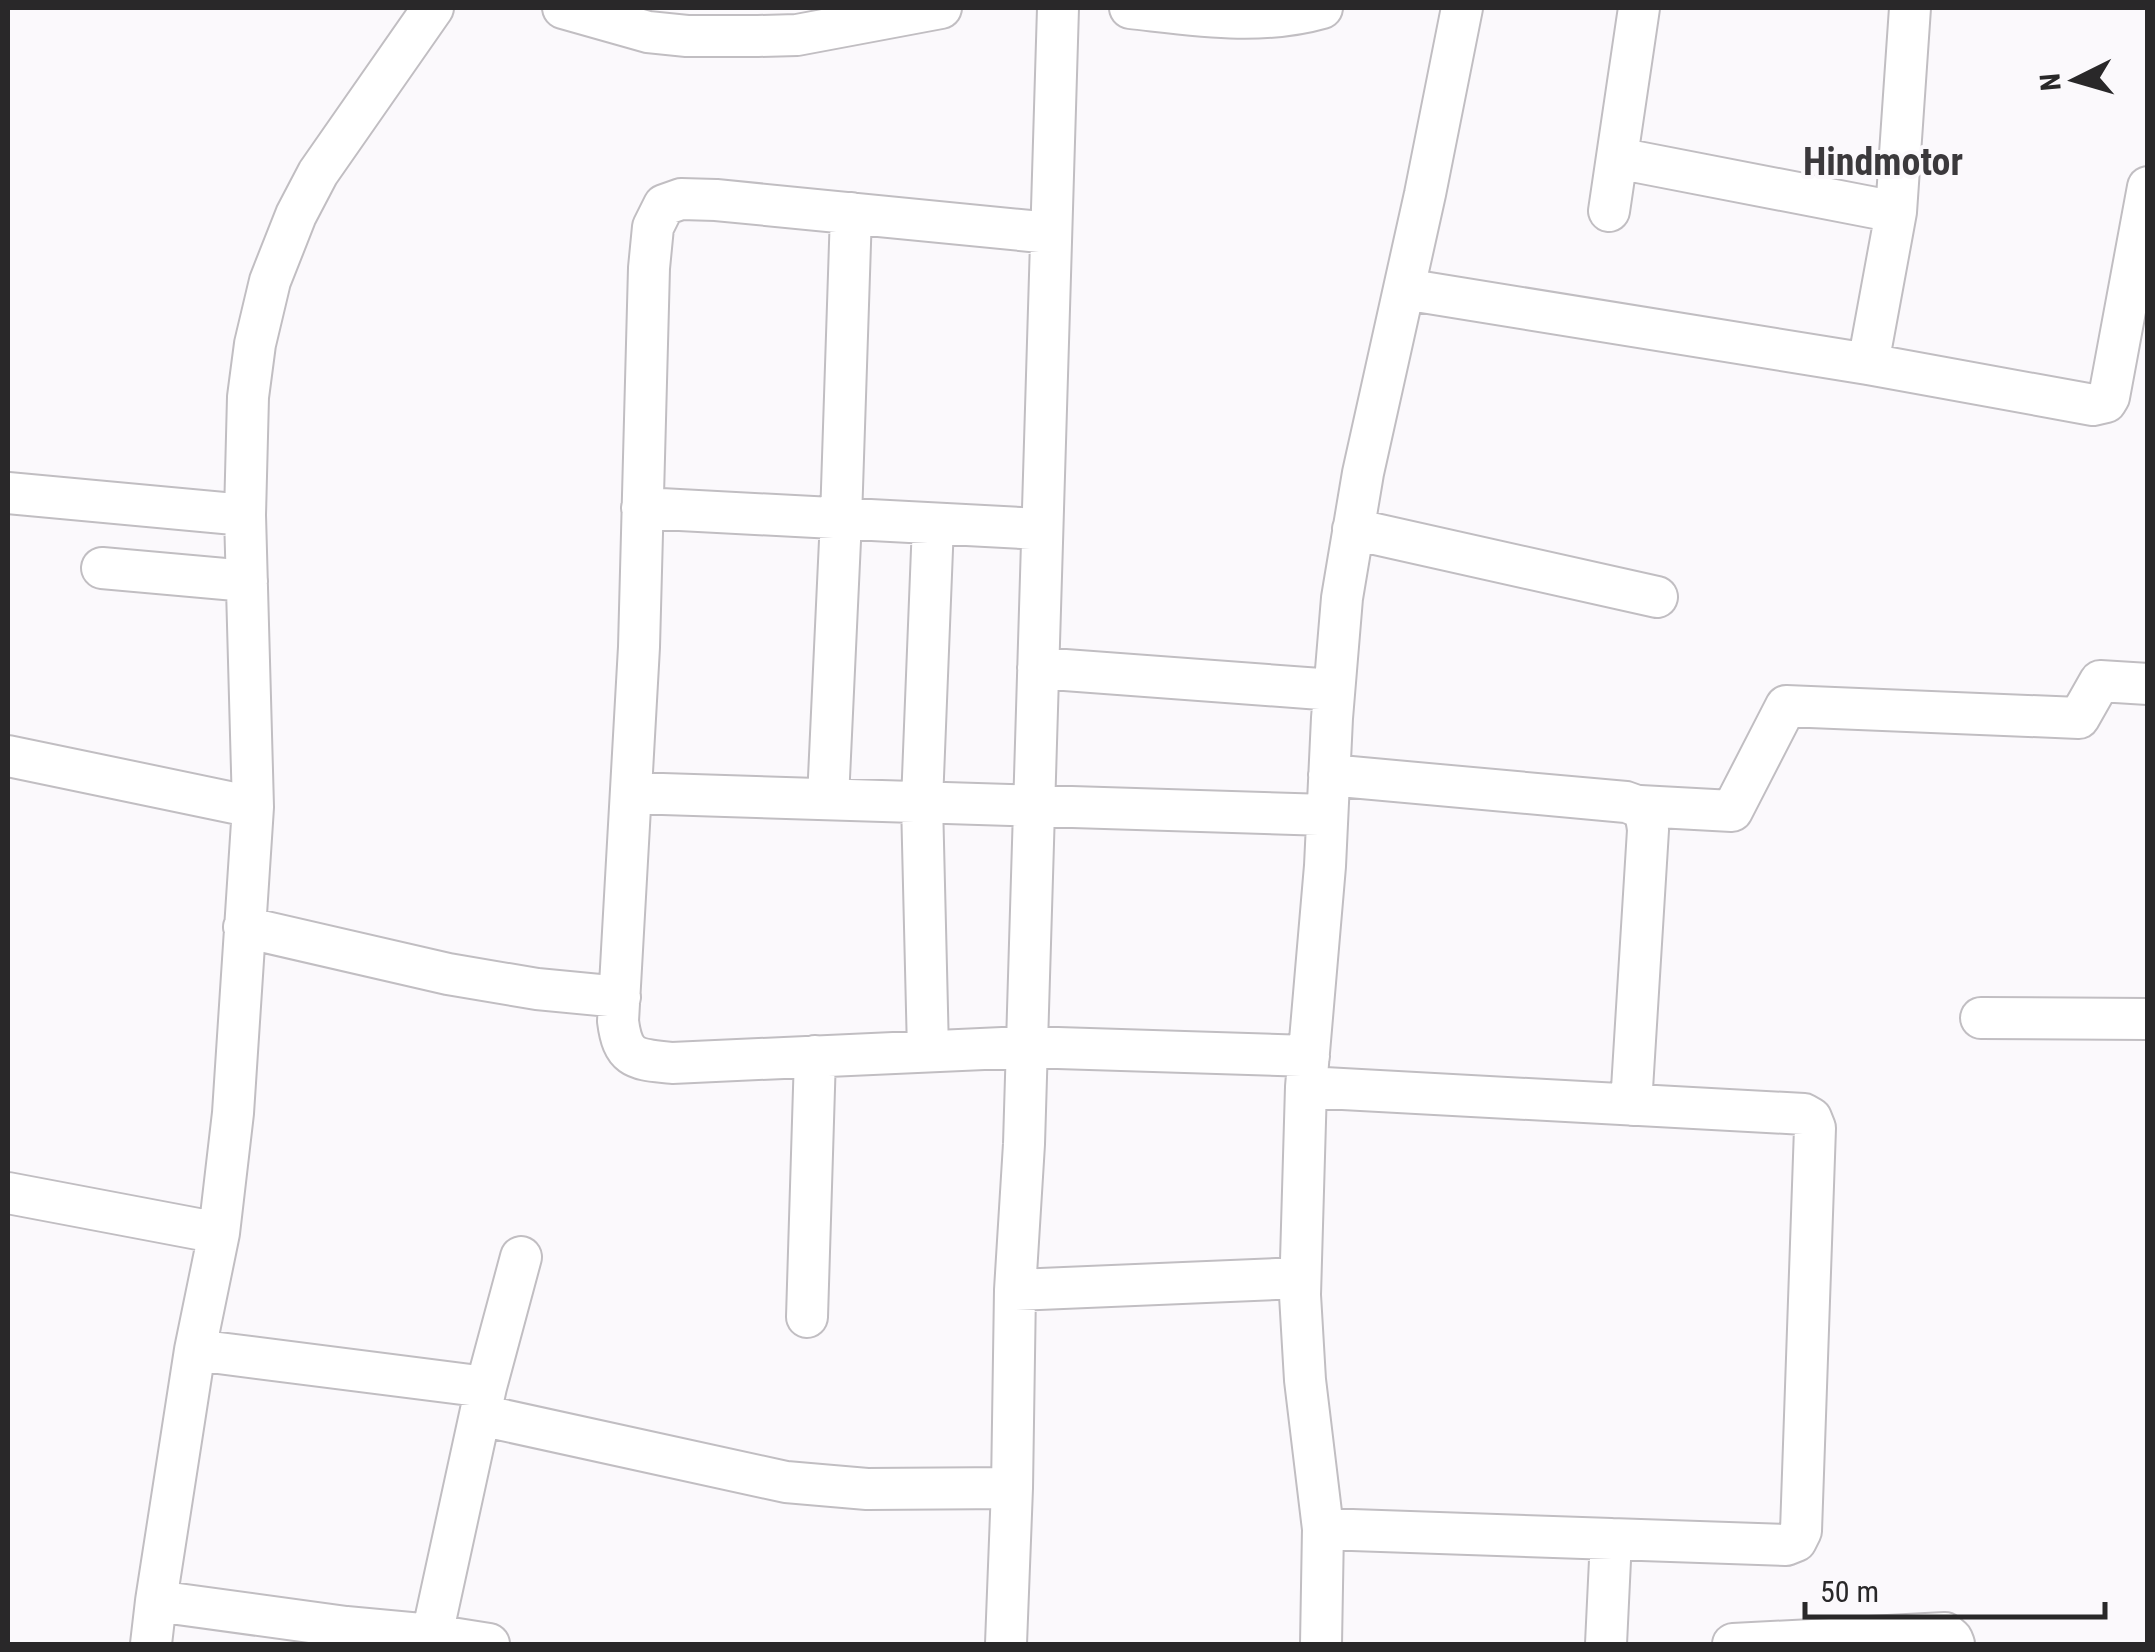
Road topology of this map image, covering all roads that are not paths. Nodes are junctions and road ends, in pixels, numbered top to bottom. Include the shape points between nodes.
1 (433, 8) edge
2 (563, 8) edge
3 (940, 8) edge
4 (1058, 8) edge
5 (1130, 8) edge
6 (1462, 8) edge
7 (1640, 8) edge
8 (1910, 8) edge
9 (1170, 10) edge
10 (1307, 10) edge
11 (758, 22) edge
12 (1617, 158) junction
13 (2148, 187) edge
14 (1609, 211) dead end
15 (1896, 212) junction
16 (851, 213) junction
17 (1051, 234) junction
18 (1404, 289) junction
19 (1868, 364) junction
20 (8, 493) edge
21 (642, 508) junction
22 (245, 515) junction
23 (841, 518) junction
24 (933, 524) junction
25 (1041, 529) junction
26 (1353, 529) junction
27 (102, 568) dead end
28 (247, 580) junction
29 (1657, 597) dead end
30 (1038, 668) junction
31 (2148, 684) edge
32 (1334, 690) junction
33 (8, 756) edge
34 (1329, 775) junction
35 (630, 793) junction
36 (828, 799) junction
37 (922, 802) junction
38 (1034, 805) junction
39 (1640, 806) junction
40 (253, 807) junction
41 (1327, 816) junction
42 (244, 927) junction
43 (620, 996) junction
44 (1981, 1018) dead end
45 (2148, 1019) edge
46 (1026, 1047) junction
47 (928, 1052) junction
48 (816, 1056) junction
49 (1308, 1071) junction
50 (1631, 1105) junction
51 (8, 1193) edge
52 (219, 1233) junction
53 (521, 1257) dead end
54 (1300, 1278) junction
55 (1015, 1290) junction
56 (807, 1317) dead end
57 (195, 1350) junction
58 (483, 1401) junction
59 (1012, 1488) junction
60 (1323, 1529) junction
61 (1611, 1539) junction
62 (156, 1601) junction
63 (432, 1635) junction
64 (152, 1644) edge
65 (489, 1644) edge
66 (1006, 1644) edge
67 (1322, 1644) edge
68 (1606, 1644) edge
69 (1732, 1644) edge
70 (1954, 1644) edge

1 - 22 street via 318,174 270,281 248,398
2 - 11 street via 687,36
3 - 11 street via 797,35
4 - 17 street
5 - 9 street
6 - 18 street
7 - 12 street
8 - 15 street
9 - 10 street via 1241,20
12 - 14 street
12 - 15 street
13 - 19 street via 2106,402 2093,405
15 - 19 street
16 - 17 street
16 - 21 street via 716,200 664,204 653,227 649,268
16 - 23 street
17 - 25 street
18 - 19 street
18 - 26 street
20 - 22 street
21 - 23 street
21 - 35 street
22 - 28 street
23 - 24 street
23 - 36 street
24 - 25 street
24 - 37 street
25 - 30 street
26 - 29 street
26 - 32 street
27 - 28 street
28 - 40 street
30 - 32 street
30 - 38 street
31 - 39 street via 2100,681 2079,718 1786,706 1732,811
32 - 34 street
33 - 40 street
34 - 39 street
34 - 41 street
35 - 36 street
35 - 43 street
36 - 37 street
37 - 38 street
37 - 47 street
38 - 41 street
38 - 46 street
39 - 50 street via 1648,830
40 - 42 street
41 - 49 street
42 - 43 street via 448,974
42 - 52 street
43 - 48 street via 621,1040 628,1054 641,1059
44 - 45 street
46 - 47 street
46 - 49 street
46 - 55 street
47 - 48 street
48 - 56 street
49 - 50 street
49 - 54 street
50 - 61 street via 1804,1114 1814,1123 1801,1531 1786,1545
51 - 52 street
52 - 57 street
53 - 58 street
54 - 55 street
54 - 60 street via 1304,1380
55 - 59 street
57 - 58 street
57 - 62 street
58 - 59 street via 786,1482
58 - 63 street
59 - 66 street
60 - 61 street
60 - 67 street
61 - 68 street
62 - 63 street
62 - 64 street
63 - 65 street
69 - 70 street via 1944,1633

